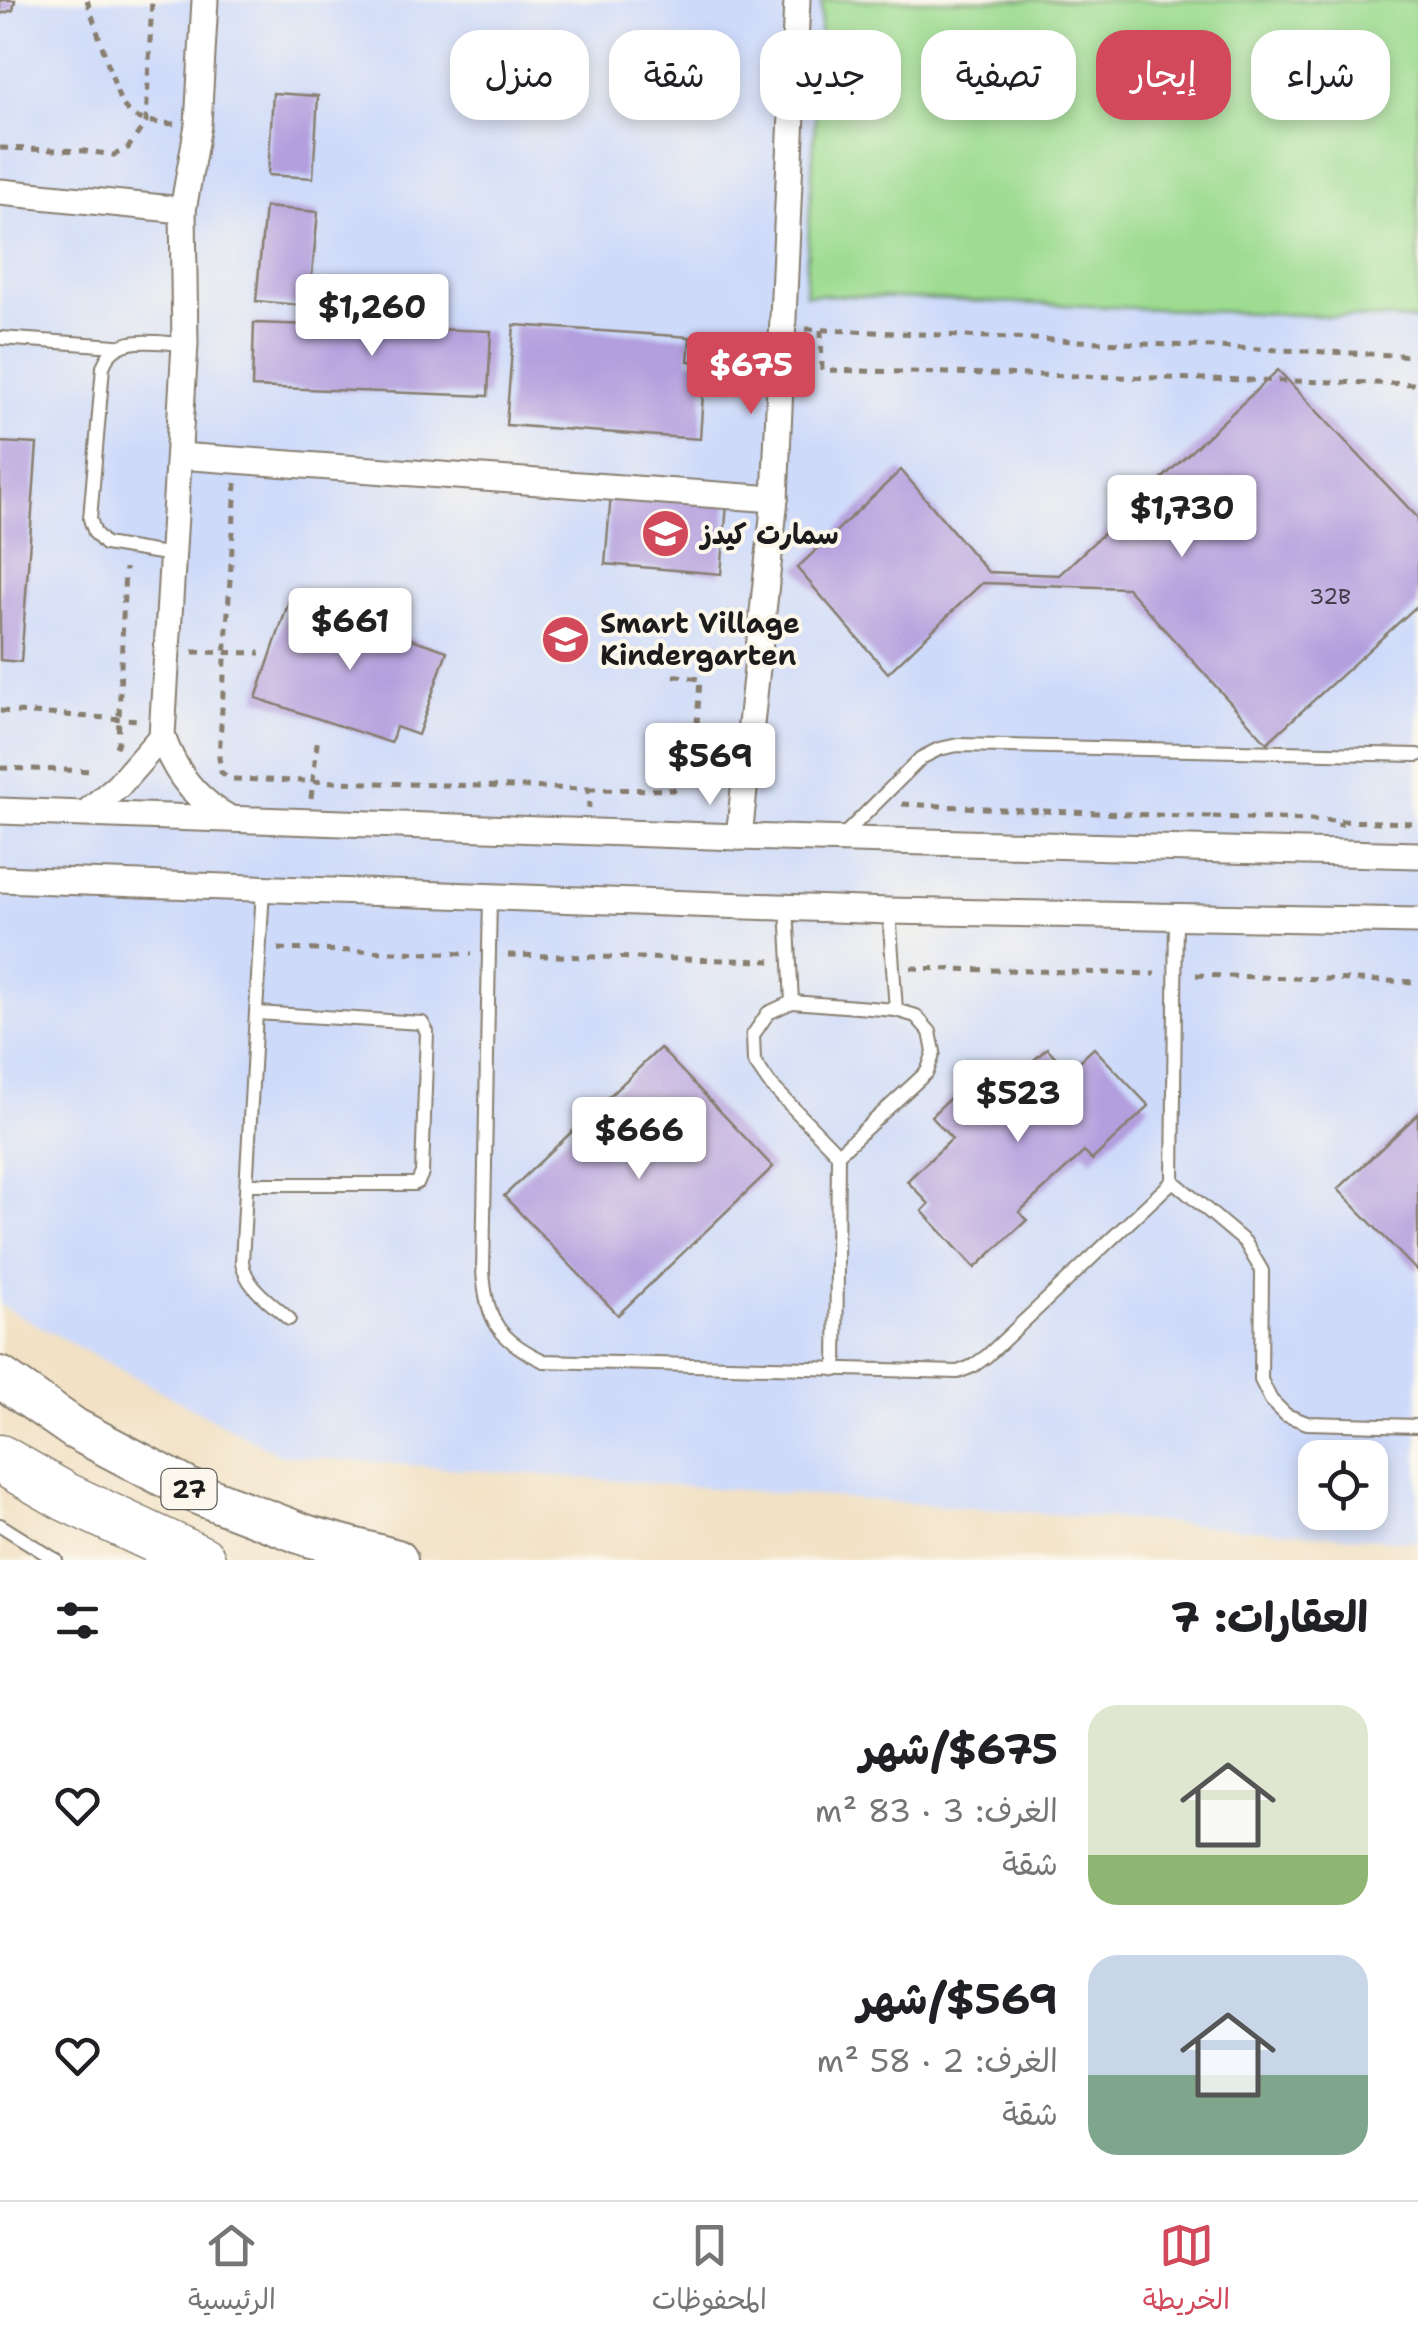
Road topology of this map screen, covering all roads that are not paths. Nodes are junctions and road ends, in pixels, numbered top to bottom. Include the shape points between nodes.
1 (206, 0) edge
2 (797, 0) edge
3 (0, 192) edge
4 (183, 210) junction
5 (0, 338) edge
6 (185, 344) junction
7 (116, 346) junction
8 (179, 456) junction
9 (775, 499) junction
10 (172, 556) junction
11 (162, 728) junction
12 (1418, 756) edge
13 (0, 811) edge
14 (86, 813) junction
15 (230, 818) junction
16 (739, 837) junction
17 (839, 840) junction
18 (1418, 855) edge
19 (0, 879) edge
20 (263, 888) junction
21 (490, 896) junction
22 (787, 907) junction
23 (889, 911) junction
24 (1176, 916) junction
25 (1418, 921) edge
26 (792, 1002) junction
27 (896, 1010) junction
28 (256, 1013) junction
29 (838, 1154) junction
30 (1173, 1182) junction
31 (246, 1184) junction
32 (289, 1319) dead end
33 (836, 1370) junction
34 (0, 1378) edge
35 (1418, 1426) edge
36 (0, 1459) edge
37 (0, 1525) edge
38 (56, 1560) edge
39 (201, 1560) edge
40 (398, 1560) edge

1 - 4 street via 198,125
2 - 9 street
3 - 4 street
4 - 6 street
5 - 7 lane
6 - 7 lane
6 - 8 street
7 - 10 lane via 103,367 90,519 105,544
8 - 9 street
8 - 10 street
9 - 16 street
10 - 11 street
11 - 14 street via 118,786
11 - 15 street via 188,785
12 - 17 lane via 958,745 921,758
13 - 14 street
14 - 15 street
15 - 16 street
16 - 17 street
17 - 18 street
19 - 20 street
20 - 21 street
20 - 28 lane
21 - 22 street
21 - 33 lane via 483,1271 496,1328 544,1361
22 - 23 street
22 - 26 lane
23 - 24 street
23 - 27 lane
24 - 25 street
24 - 30 lane
26 - 27 lane
26 - 29 lane via 768,1013 753,1035 754,1061
27 - 29 lane via 916,1016 930,1032 934,1052 927,1072
28 - 31 lane
28 - 31 lane via 422,1023 422,1173 414,1184
29 - 33 lane
30 - 33 lane via 974,1366 941,1373
30 - 35 lane via 1244,1242 1262,1272 1262,1380 1286,1415 1306,1424
31 - 32 lane via 244,1271
34 - 40 main road, 27 via 75,1429 198,1494 308,1536
36 - 39 highway, 27
37 - 38 lane

